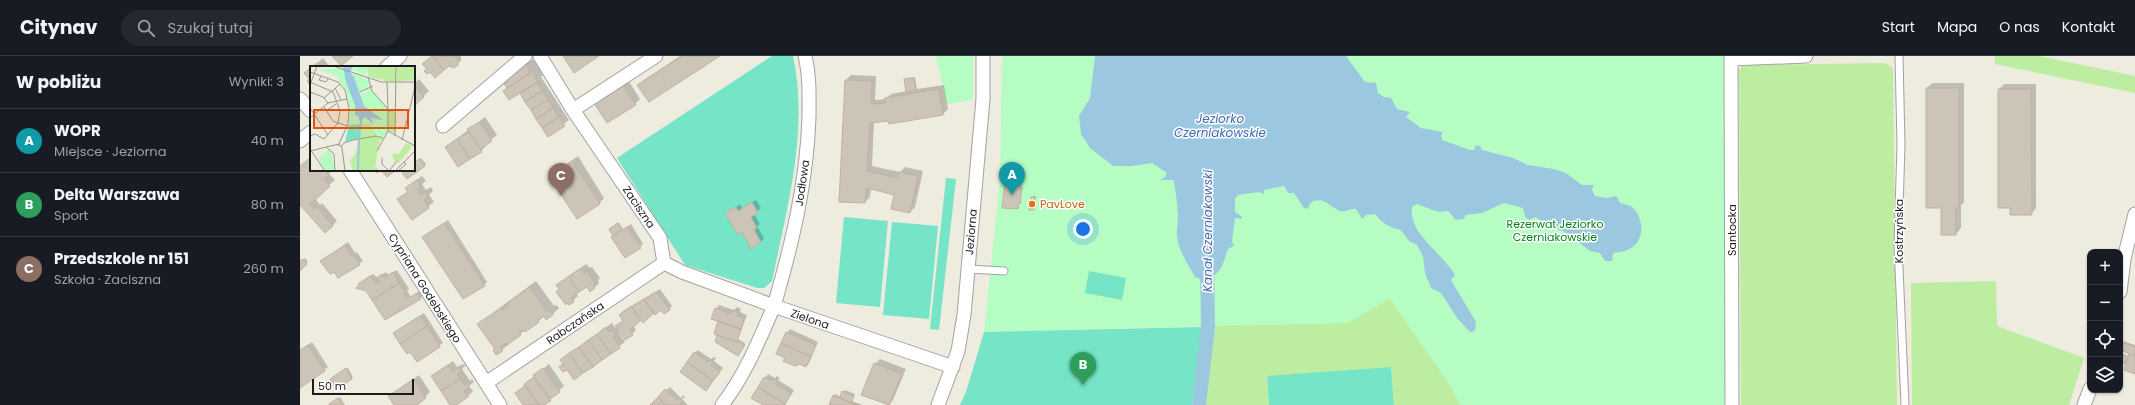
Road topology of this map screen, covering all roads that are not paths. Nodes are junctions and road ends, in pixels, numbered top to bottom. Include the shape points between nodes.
1 (400, 56) edge
2 (525, 56) edge
3 (656, 56) edge
4 (805, 56) edge
5 (983, 56) edge
6 (1806, 56) edge
7 (1899, 56) edge
8 (543, 58) edge
9 (1731, 58) edge
10 (388, 66) edge
11 (300, 99) edge
12 (310, 110) edge
13 (573, 110) junction
14 (443, 126) dead end
15 (310, 133) edge
16 (300, 141) edge
17 (351, 171) edge
18 (2135, 214) edge
19 (664, 263) junction
20 (968, 268) junction
21 (1004, 271) dead end
22 (2121, 285) edge
23 (774, 306) junction
24 (953, 367) junction
25 (486, 383) junction
26 (2088, 393) edge
27 (500, 405) edge
28 (722, 405) edge
29 (938, 405) edge
30 (1732, 405) edge
31 (1905, 405) edge
32 (2084, 405) edge

1 - 10 street
2 - 14 street
3 - 13 street
4 - 23 street, Jodłowa via 809,102 804,176 792,240
5 - 20 street, Jeziorna via 983,99
6 - 9 street
7 - 31 lane, Kostrzyńska via 1901,144 1898,245
8 - 13 street, Zaciszna
9 - 30 street, Santocka
11 - 12 street
13 - 19 street, Zaciszna via 660,238
15 - 16 street
17 - 25 street, Cypriana Godebskiego
18 - 22 street via 2126,248
19 - 23 street
19 - 25 street, Rabczańska
20 - 21 lane
20 - 24 street, Jeziorna via 964,315
23 - 24 street, Zielona
23 - 28 street via 752,359
24 - 29 street, Jeziorna
25 - 27 street, Cypriana Godebskiego
26 - 32 street

